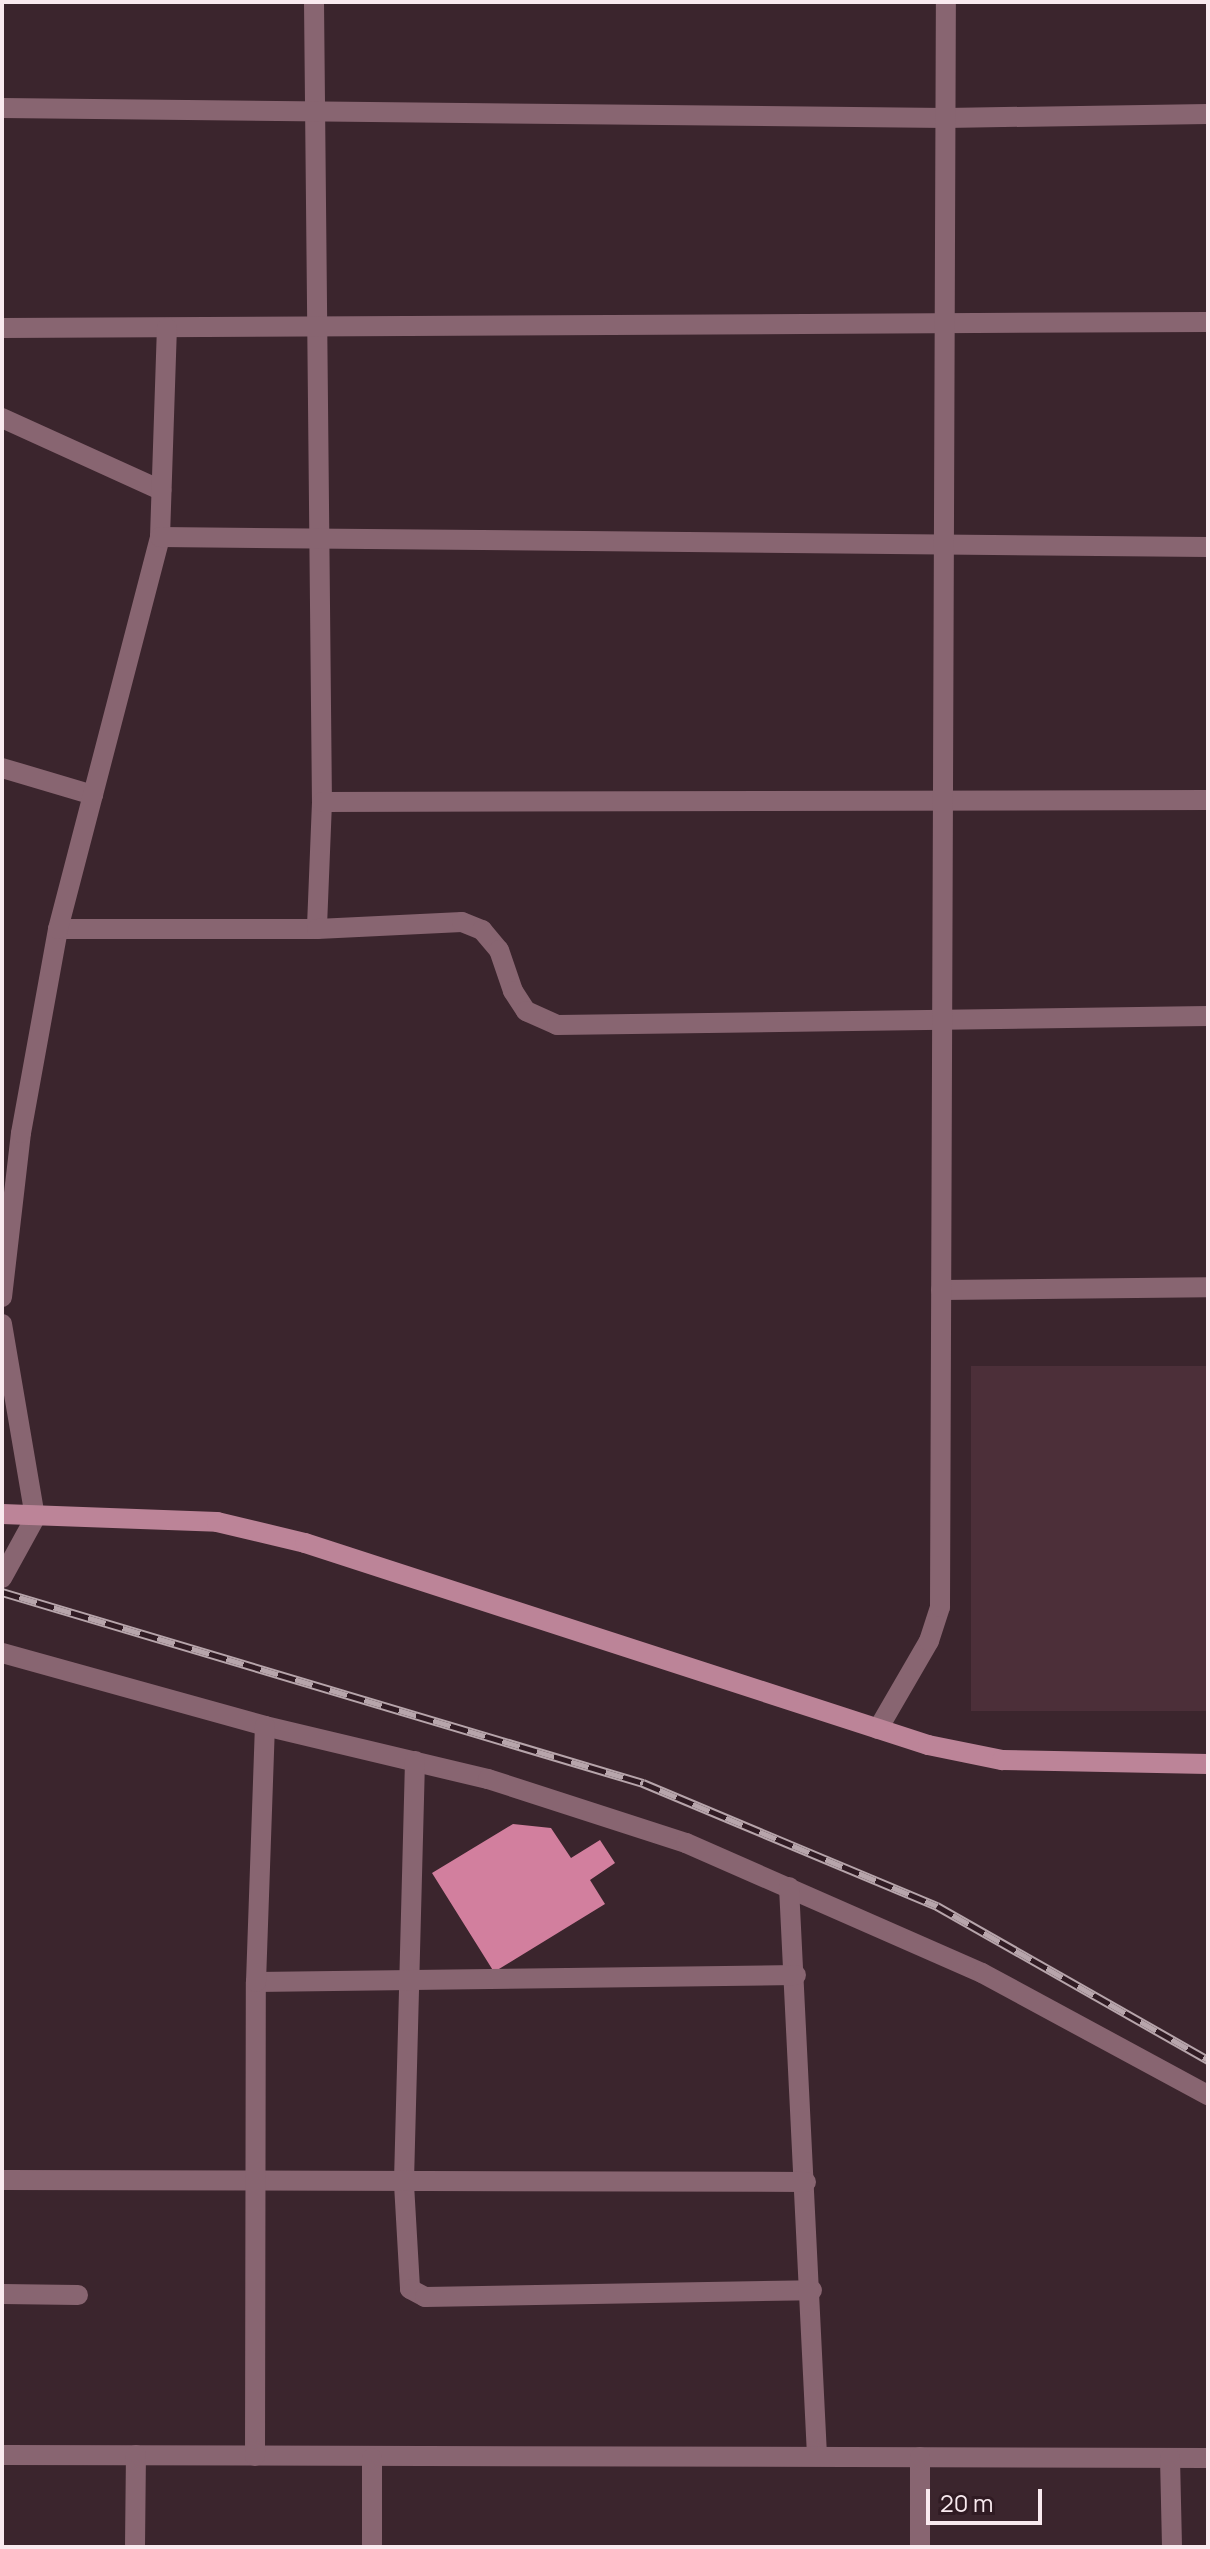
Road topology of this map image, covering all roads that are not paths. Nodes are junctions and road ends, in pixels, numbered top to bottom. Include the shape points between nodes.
1 (314, 2) edge
2 (946, 2) edge
3 (2, 108) edge
4 (314, 111) junction
5 (1208, 114) edge
6 (946, 118) junction
7 (1208, 322) edge
8 (319, 326) junction
9 (945, 327) junction
10 (2, 328) edge
11 (167, 328) junction
12 (2, 418) edge
13 (161, 490) junction
14 (160, 537) junction
15 (320, 538) junction
16 (943, 544) junction
17 (1208, 547) edge
18 (2, 768) edge
19 (93, 795) junction
20 (1208, 800) edge
21 (322, 802) junction
22 (942, 803) junction
23 (58, 929) junction
24 (317, 929) junction
25 (1208, 1016) edge
26 (942, 1021) junction
27 (11, 1130) edge
28 (1208, 1287) edge
29 (941, 1290) junction
30 (2, 1297) edge
31 (2, 1324) edge
32 (2, 1514) edge
33 (35, 1518) junction
34 (2, 1578) edge
35 (2, 1653) edge
36 (265, 1726) junction
37 (878, 1729) junction
38 (415, 1761) junction
39 (1208, 1764) edge
40 (789, 1887) junction
41 (796, 1975) junction
42 (412, 1980) junction
43 (256, 1982) junction
44 (1208, 2095) edge
45 (2, 2180) edge
46 (806, 2182) junction
47 (256, 2183) junction
48 (404, 2184) junction
49 (812, 2290) junction
50 (2, 2294) edge
51 (78, 2295) dead end
52 (2, 2455) edge
53 (136, 2455) junction
54 (817, 2455) junction
55 (255, 2456) junction
56 (920, 2457) junction
57 (372, 2458) junction
58 (1170, 2458) junction
59 (1208, 2458) edge
60 (135, 2547) edge
61 (372, 2547) edge
62 (920, 2547) edge
63 (1172, 2547) edge

1 - 4 street
2 - 6 street
3 - 4 street
4 - 6 street
4 - 8 street
5 - 6 street
6 - 9 street
7 - 9 street
8 - 9 street
8 - 11 street
8 - 15 street
9 - 16 street
10 - 11 street
11 - 13 street
12 - 13 street
13 - 14 street
14 - 15 street
14 - 19 street
15 - 16 street
15 - 21 street
16 - 17 street
16 - 22 street
18 - 19 street
19 - 23 street
20 - 22 street
21 - 22 street
21 - 24 street
22 - 26 street
23 - 24 street
23 - 27 street
24 - 26 street via 462,922 482,930 499,950 526,1011 557,1025
25 - 26 street
26 - 29 street
27 - 30 street
28 - 29 street
29 - 37 street via 940,1607 929,1641
31 - 33 street
32 - 33 main road
33 - 34 street
33 - 37 main road via 217,1522 305,1543
35 - 36 street
36 - 38 street
36 - 43 street
37 - 39 main road via 1002,1760
38 - 40 street via 601,1812
38 - 42 street
40 - 41 street
40 - 44 street via 982,1973
41 - 42 street
41 - 46 street
42 - 43 street
42 - 48 street
43 - 47 street
45 - 47 street
46 - 48 street
46 - 49 street
47 - 48 street
47 - 55 street
48 - 49 street via 406,2280 416,2295
49 - 54 street
50 - 51 street
52 - 53 street
53 - 55 street
53 - 60 street
54 - 56 street
54 - 57 street
55 - 57 street
56 - 58 street
56 - 62 street
57 - 61 street
58 - 59 street
58 - 63 street

